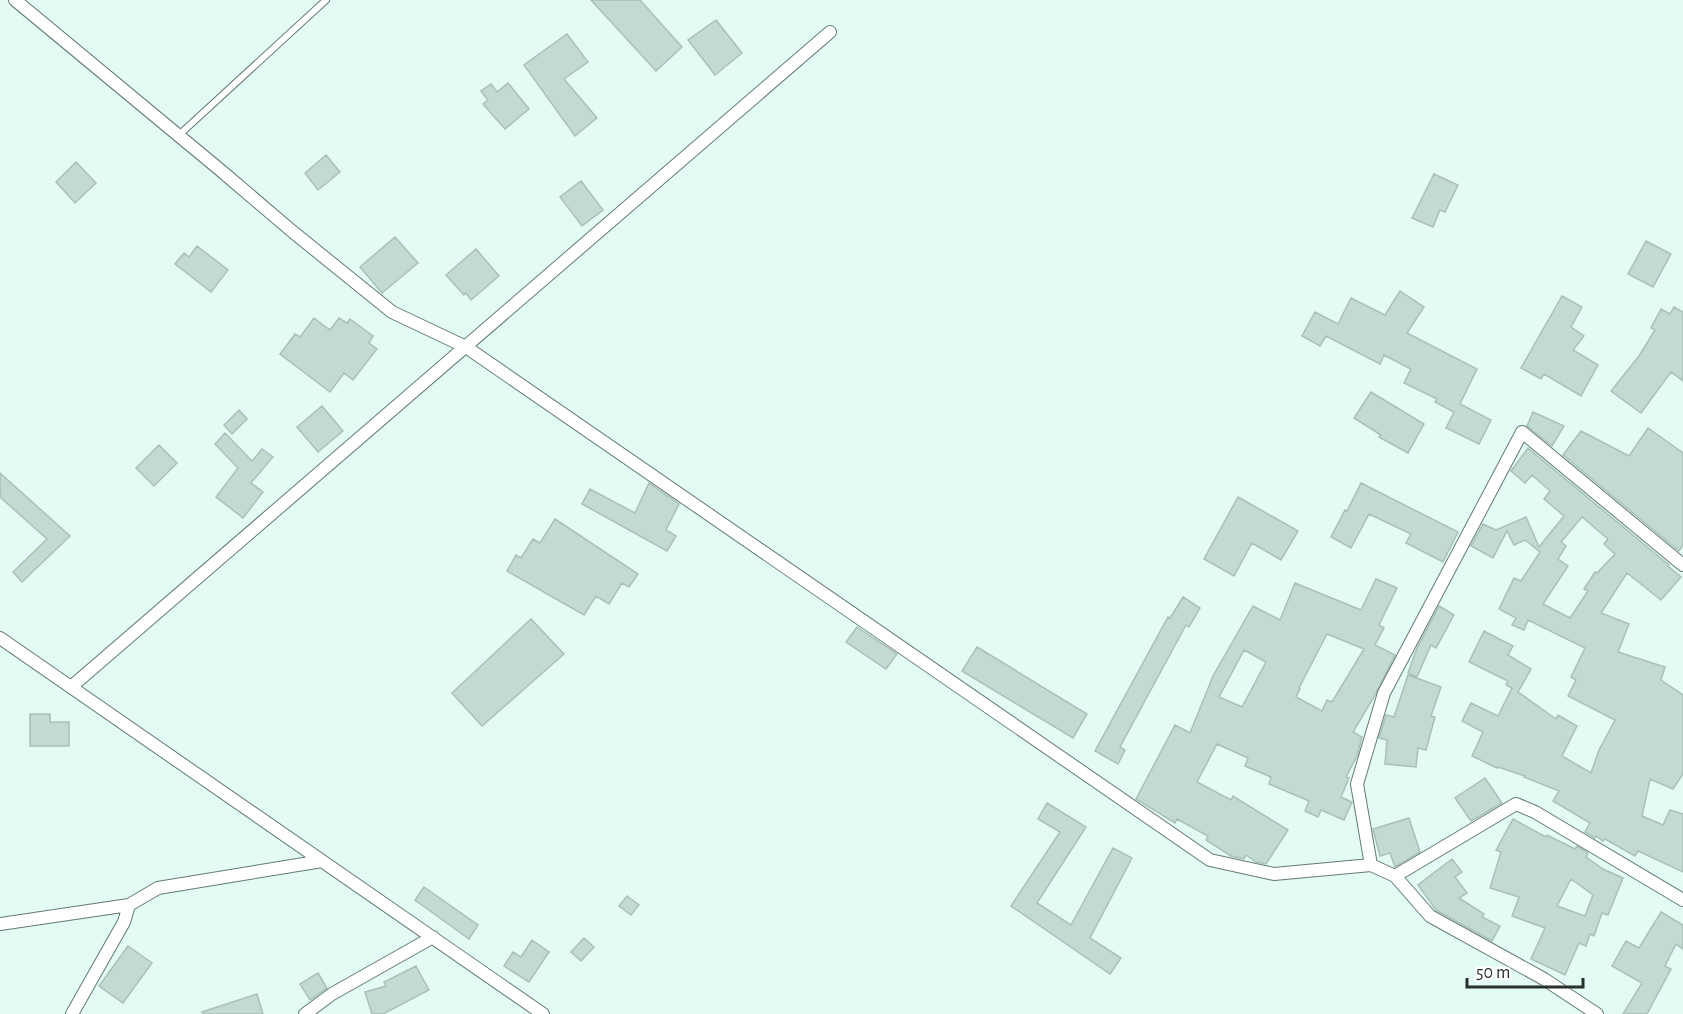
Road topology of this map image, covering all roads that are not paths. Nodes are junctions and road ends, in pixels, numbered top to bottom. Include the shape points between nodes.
1 (15, 0) edge
2 (326, 0) edge
3 (830, 32) dead end
4 (179, 135) junction
5 (466, 347) junction
6 (1683, 565) edge
7 (0, 638) edge
8 (71, 687) junction
9 (322, 861) junction
10 (1371, 865) junction
11 (1395, 876) junction
12 (1683, 900) edge
13 (129, 905) junction
14 (0, 924) edge
15 (434, 937) junction
16 (72, 1014) edge
17 (305, 1014) edge
18 (543, 1014) edge
19 (1597, 1014) edge

1 - 4 street
2 - 4 lane
3 - 5 street
4 - 5 street via 392,312
5 - 8 street
5 - 10 street via 1210,860 1274,874
6 - 10 street via 1522,432 1384,693 1357,784
7 - 8 street
8 - 9 street
9 - 13 street via 158,888
9 - 15 street
10 - 11 street
11 - 12 street via 1516,804
11 - 19 street via 1430,916 1544,979
13 - 14 street
13 - 16 street via 124,922
15 - 17 street via 332,994
15 - 18 street

